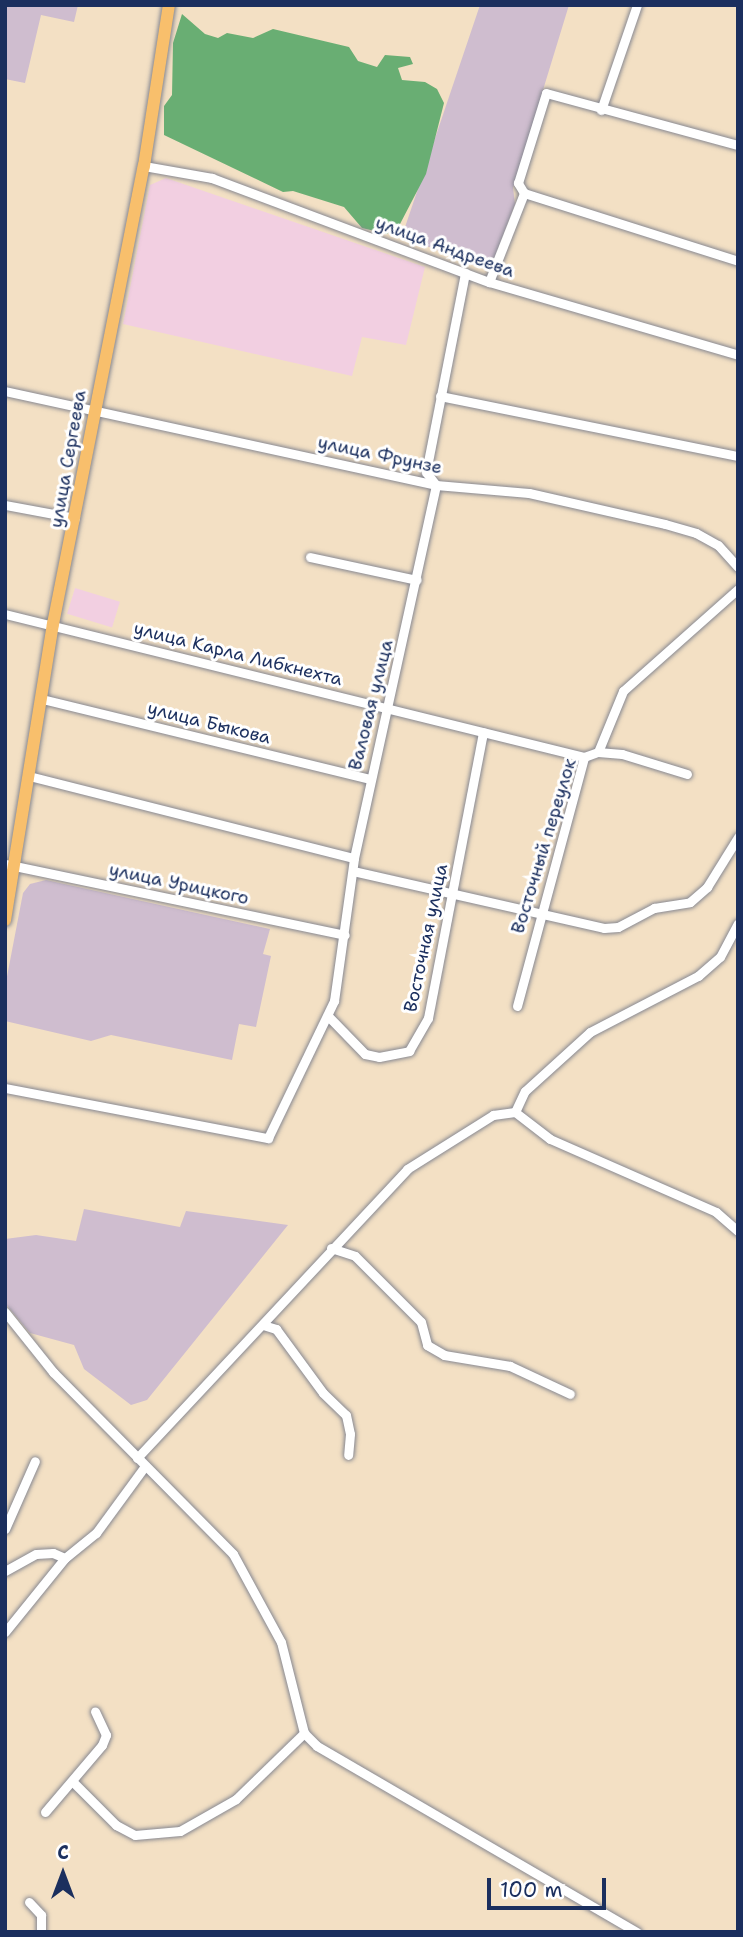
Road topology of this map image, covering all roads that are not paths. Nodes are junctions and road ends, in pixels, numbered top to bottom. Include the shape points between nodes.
1 (169, 5) edge
2 (637, 5) edge
3 (601, 110) junction
4 (738, 145) edge
5 (144, 166) junction
6 (524, 192) junction
7 (738, 261) edge
8 (465, 273) junction
9 (489, 282) junction
10 (738, 355) edge
11 (5, 391) edge
12 (440, 396) junction
13 (94, 409) junction
14 (738, 456) edge
15 (436, 485) junction
16 (5, 505) edge
17 (75, 518) junction
18 (310, 557) dead end
19 (738, 567) edge
20 (417, 580) junction
21 (738, 589) edge
22 (5, 614) edge
23 (53, 624) junction
24 (42, 699) junction
25 (387, 708) junction
26 (483, 732) junction
27 (598, 752) junction
28 (584, 757) junction
29 (687, 774) dead end
30 (29, 776) junction
31 (369, 779) junction
32 (738, 837) edge
33 (354, 858) junction
34 (10, 865) edge
35 (353, 871) junction
36 (452, 892) junction
37 (540, 911) junction
38 (5, 920) edge
39 (738, 923) edge
40 (345, 935) junction
41 (517, 1006) dead end
42 (328, 1016) junction
43 (5, 1088) edge
44 (515, 1112) junction
45 (738, 1231) edge
46 (331, 1248) junction
47 (5, 1312) edge
48 (263, 1325) junction
49 (570, 1394) dead end
50 (348, 1455) dead end
51 (137, 1458) junction
52 (35, 1461) dead end
53 (145, 1466) junction
54 (5, 1529) edge
55 (65, 1558) junction
56 (5, 1571) edge
57 (5, 1632) edge
58 (94, 1711) dead end
59 (304, 1733) junction
60 (73, 1782) junction
61 (45, 1812) dead end
62 (29, 1902) dead end
63 (41, 1932) edge
64 (637, 1932) edge

1 - 5 main road, улица Сергеева
2 - 3 street
3 - 4 street
3 - 6 street via 546,93 518,183
5 - 8 street, улица Андреева via 212,178
5 - 13 main road, улица Сергеева
6 - 7 street
6 - 9 street
8 - 9 street, улица Андреева
8 - 12 street, Валовая улица
9 - 10 street, улица Андреева
11 - 13 street, улица Фрунзе
12 - 14 street
12 - 15 street, Валовая улица via 426,472
13 - 15 street, улица Фрунзе
13 - 17 main road, улица Сергеева
15 - 19 street, улица Фрунзе via 529,493 675,527 718,545
15 - 20 street, Валовая улица
16 - 17 street
17 - 23 main road, улица Сергеева
18 - 20 street
20 - 25 street, Валовая улица
21 - 27 street, Восточный переулок via 623,691
22 - 23 street, улица Карла Либкнехта
23 - 24 main road, улица Сергеева
23 - 25 street, улица Карла Либкнехта
24 - 30 main road, улица Сергеева
24 - 31 street, улица Быкова
25 - 26 street, улица Карла Либкнехта
25 - 31 street, Валовая улица
26 - 28 street, улица Карла Либкнехта
26 - 36 street, Восточная улица
27 - 28 street, Восточный переулок
27 - 29 street via 622,754
28 - 37 street, Восточный переулок
30 - 33 street
30 - 34 main road, улица Сергеева
31 - 33 street, Валовая улица
32 - 37 street via 706,887 690,902 654,908 618,927 604,928
33 - 35 street, Валовая улица
34 - 38 main road, улица Сергеева
34 - 40 street, улица Урицкого
35 - 36 street
35 - 40 street, Валовая улица
36 - 37 street
36 - 42 street, Восточная улица via 428,1018 409,1051 397,1057 365,1054
37 - 41 street, Восточный переулок
39 - 44 street via 720,957 706,970 590,1032 525,1091
40 - 42 street, Валовая улица
42 - 43 street, Валовая улица via 268,1138
44 - 45 street via 550,1139 716,1212
44 - 46 street via 493,1115 407,1169
46 - 48 street
46 - 49 street via 355,1256 421,1322 427,1345 444,1355 510,1366
47 - 51 street via 53,1372
48 - 50 street via 276,1329 323,1393 346,1415
48 - 51 street
51 - 53 street
52 - 54 street
53 - 55 street via 96,1533
53 - 59 street via 233,1554 281,1642
55 - 56 street via 36,1554
55 - 57 street
58 - 60 street via 106,1735
59 - 60 street via 236,1799 180,1830 135,1835 116,1825
59 - 64 street via 317,1746
60 - 61 street
62 - 63 street via 41,1915

